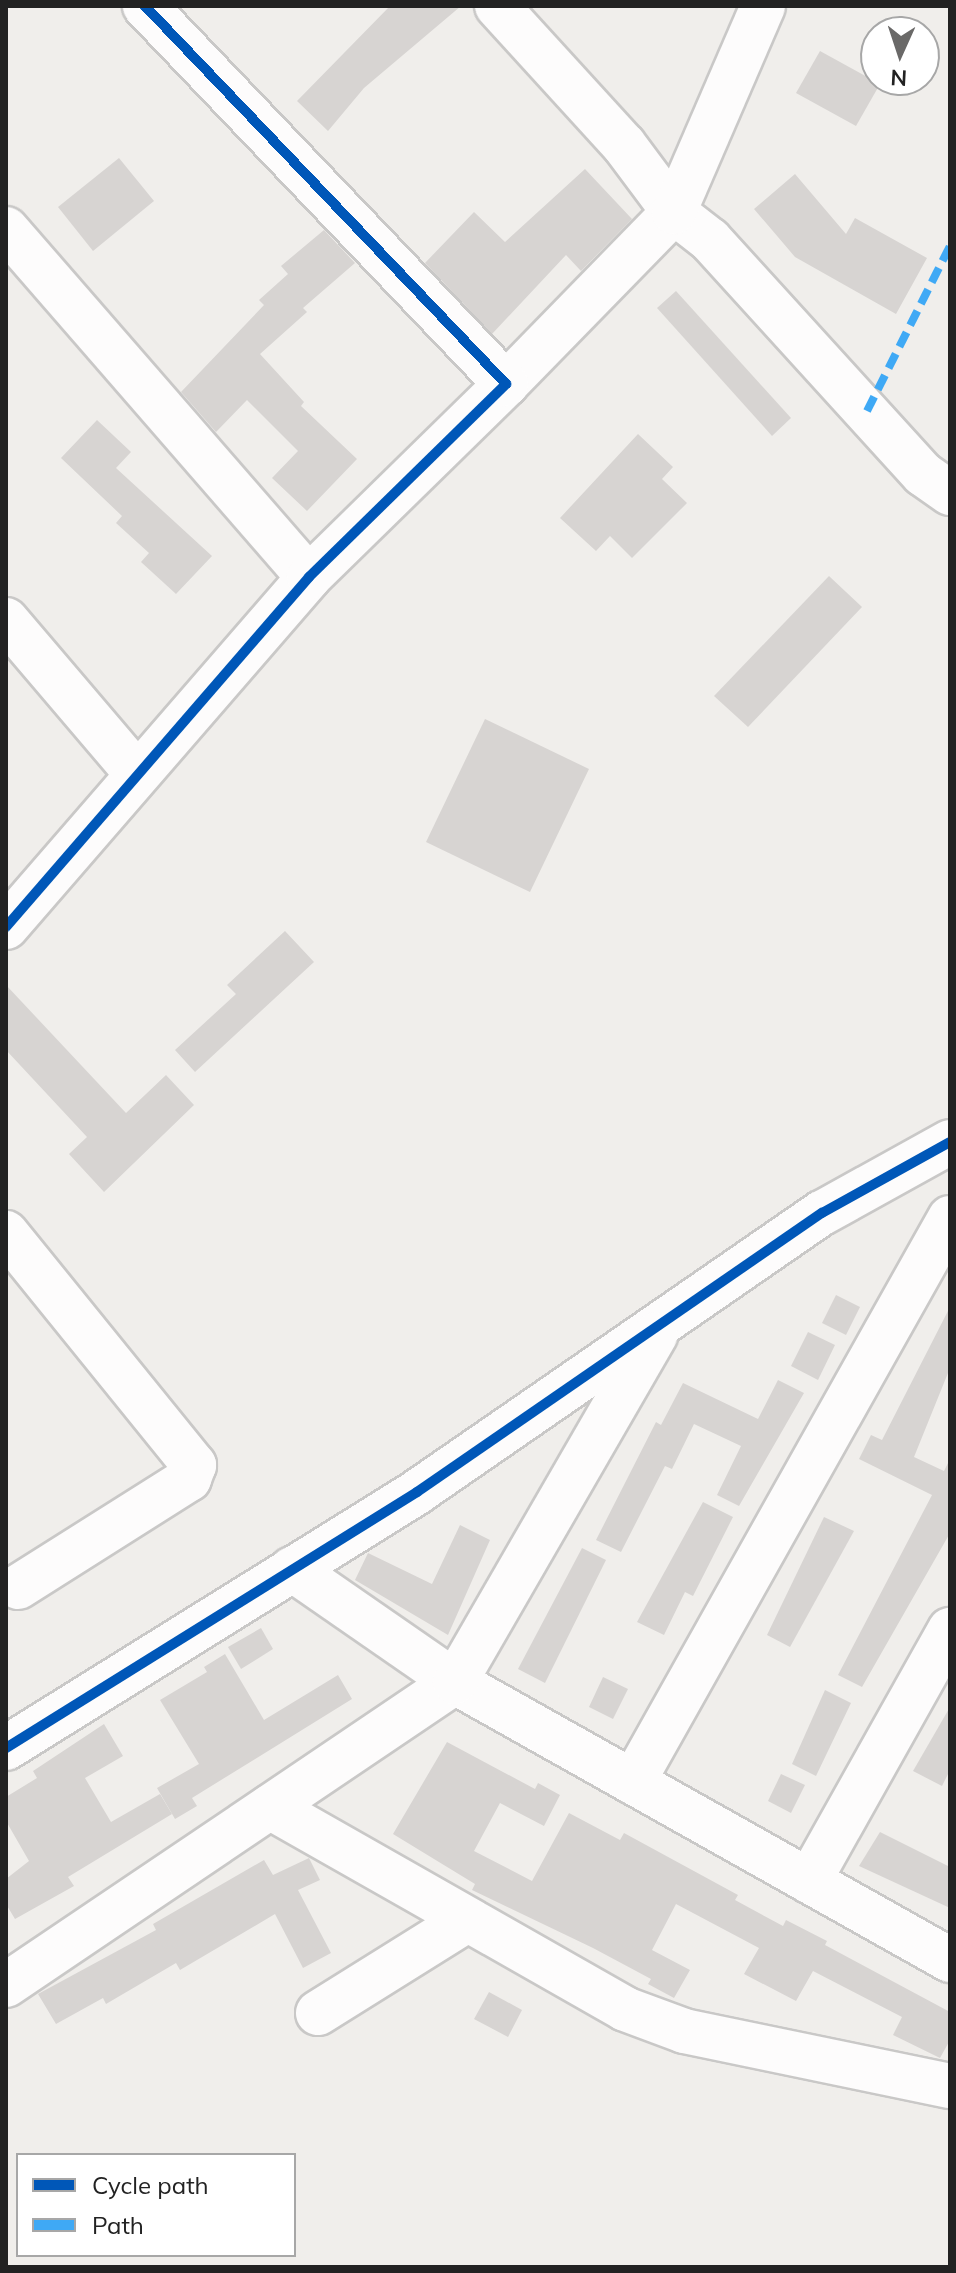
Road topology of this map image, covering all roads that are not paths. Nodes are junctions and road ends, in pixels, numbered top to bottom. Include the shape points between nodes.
1 (145, 6) edge
2 (497, 6) edge
3 (763, 6) edge
4 (674, 212) junction
5 (6, 229) edge
6 (506, 384) junction
7 (950, 493) edge
8 (309, 577) junction
9 (6, 620) edge
10 (136, 773) junction
11 (6, 927) edge
12 (950, 1142) edge
13 (6, 1233) edge
14 (943, 1243) edge
15 (661, 1326) junction
16 (292, 1569) junction
17 (10, 1585) edge
18 (950, 1630) edge
19 (455, 1682) junction
20 (6, 1748) edge
21 (633, 1782) junction
22 (270, 1807) junction
23 (809, 1881) junction
24 (467, 1920) junction
25 (950, 1960) edge
26 (6, 1985) edge
27 (318, 2013) dead end
28 (950, 2086) edge

1 - 6 street
2 - 4 street via 624,145
3 - 4 street
4 - 6 street
4 - 7 street via 710,240 923,474
5 - 8 street
6 - 8 street
8 - 10 street
9 - 10 street
10 - 11 street
12 - 15 street via 822,1213
13 - 17 street via 194,1465 189,1479
14 - 21 street
15 - 16 street via 417,1492
15 - 19 street
16 - 19 street
16 - 20 street
18 - 23 street
19 - 21 street
19 - 22 street
21 - 23 street
22 - 24 street
22 - 26 street
23 - 25 street
24 - 27 street
24 - 28 street via 625,2009 684,2031

